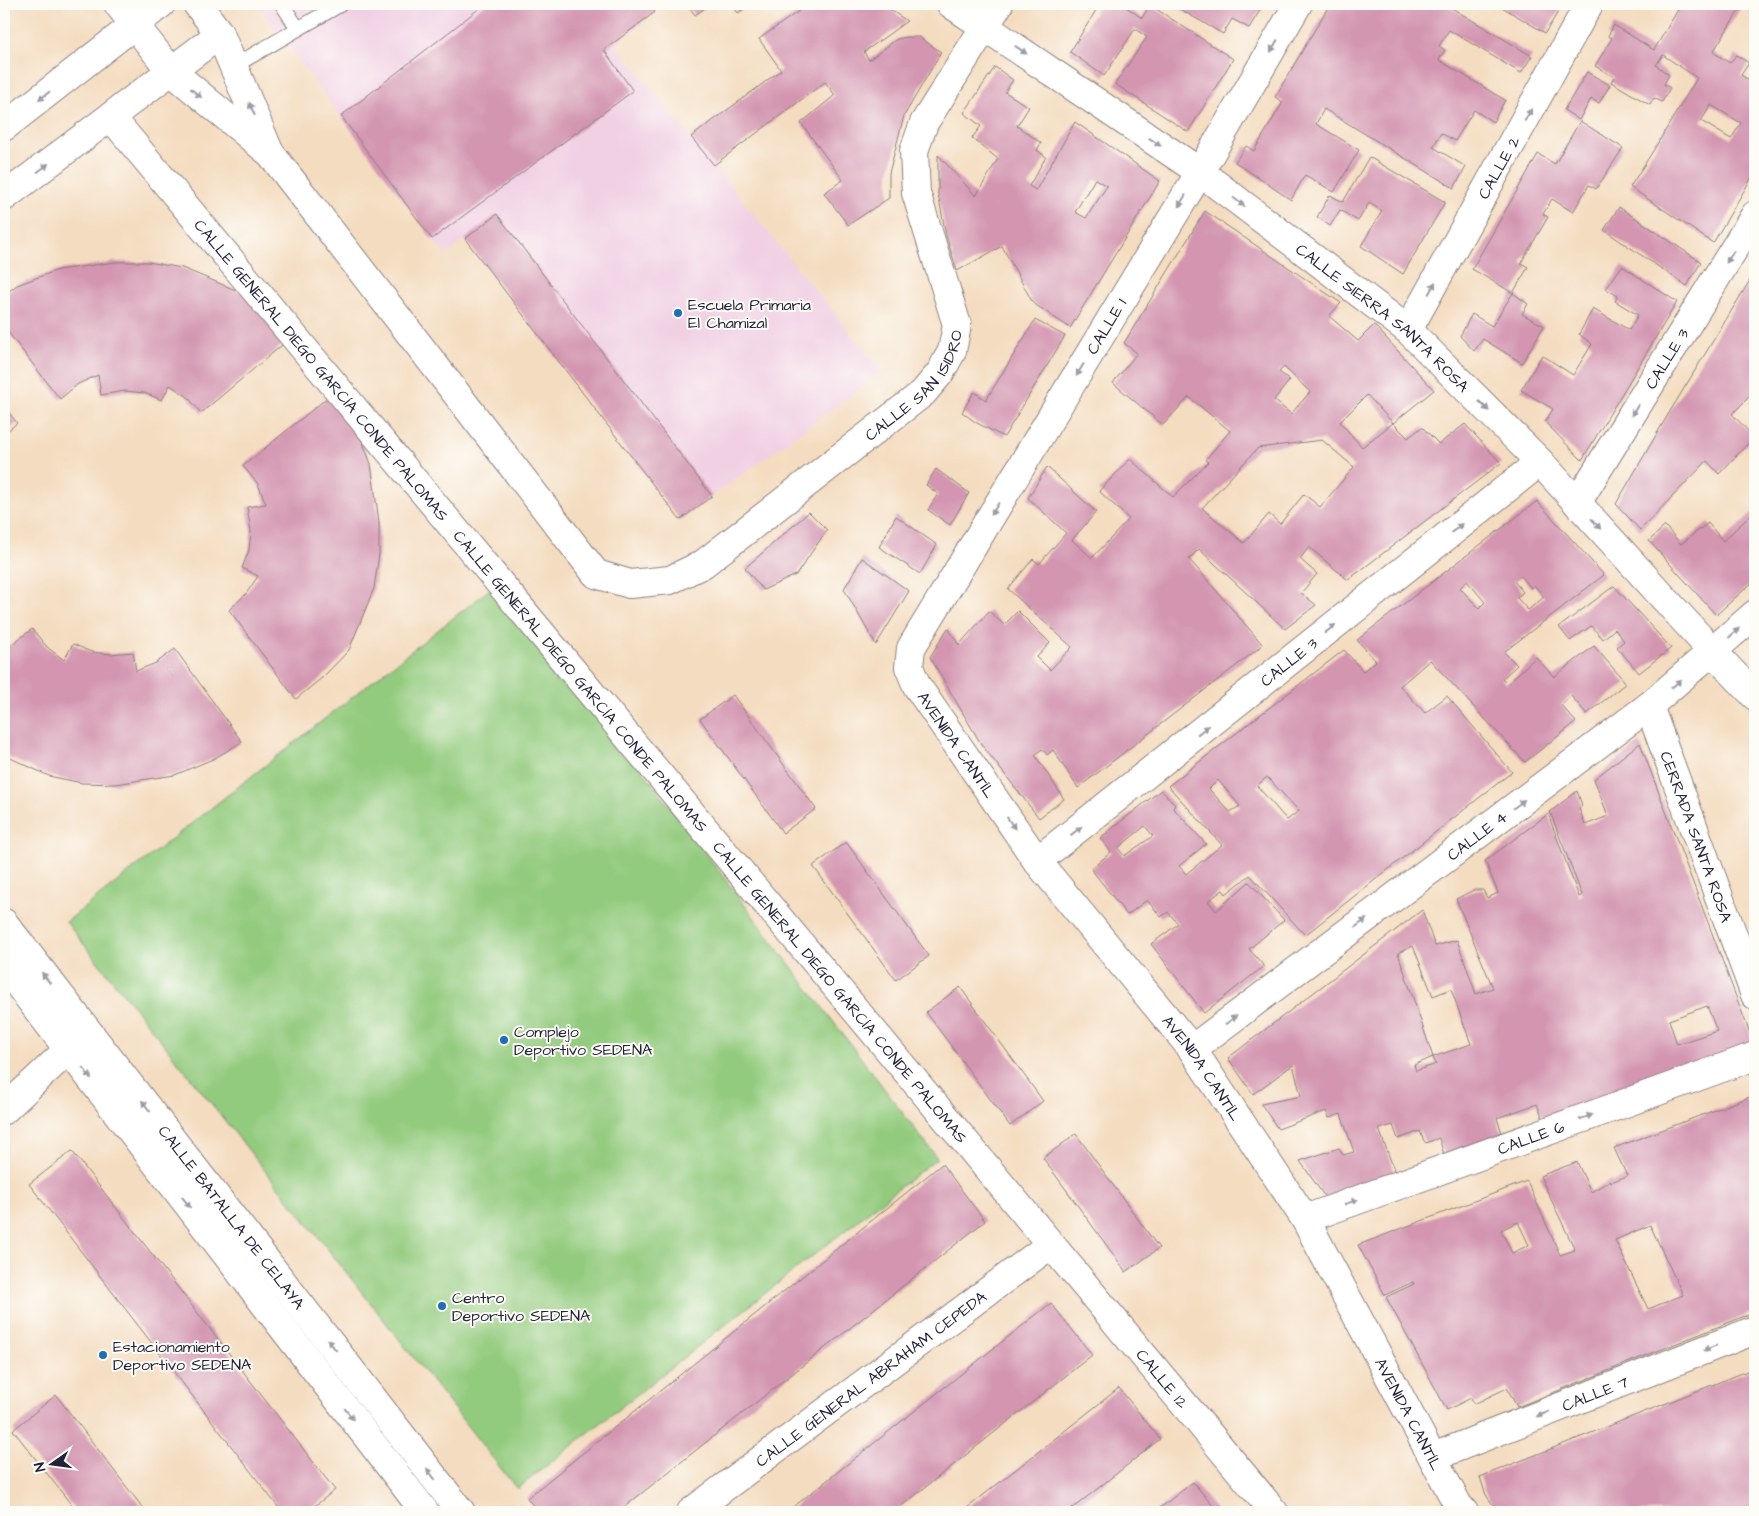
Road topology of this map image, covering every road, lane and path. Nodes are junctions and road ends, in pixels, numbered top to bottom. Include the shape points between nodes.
1 (118, 4) edge
2 (161, 4) edge
3 (197, 4) edge
4 (282, 4) edge
5 (341, 4) edge
6 (951, 4) edge
7 (1298, 4) edge
8 (1589, 4) edge
9 (992, 15) edge
10 (135, 26) junction
11 (298, 29) junction
12 (220, 34) junction
13 (234, 66) junction
14 (171, 71) junction
15 (110, 117) junction
16 (4, 127) edge
17 (270, 154) junction
18 (1200, 172) junction
19 (4, 197) edge
20 (1755, 215) edge
21 (1408, 330) junction
22 (1540, 462) junction
23 (1577, 503) junction
24 (1755, 614) edge
25 (911, 648) joint
26 (1713, 652) junction
27 (1755, 696) edge
28 (1649, 706) junction
29 (1037, 862) junction
30 (4, 923) edge
31 (4, 966) edge
32 (1755, 995) edge
33 (69, 1049) junction
34 (1192, 1049) junction
35 (1755, 1056) edge
36 (4, 1110) edge
37 (1305, 1219) junction
38 (1050, 1245) junction
39 (1755, 1330) edge
40 (1433, 1457) junction
41 (425, 1512) edge
42 (461, 1512) edge
43 (691, 1512) edge
44 (1274, 1512) edge
45 (1464, 1512) edge

1 - 10 street
2 - 10 street
3 - 12 street
4 - 11 lane
5 - 11 lane
6 - 9 street, CALLE SIERRA SANTA ROSA
7 -> 18 street, CALLE 1
21 -> 8 street, CALLE 2
9 - 17 street, CALLE SAN ISIDRO via 924,123 914,151 916,193 957,324 952,351 944,366 923,393 703,564 670,580 630,584 596,574
9 -> 18 street, CALLE SIERRA SANTA ROSA
10 - 14 street
10 -> 16 street
11 - 13 lane
12 - 13 street
12 - 14 street
17 -> 13 street
14 - 15 street
14 -> 17 street
19 -> 15 street
15 - 38 street, CALLE GENERAL DIEGO GARCÍA CONDE PALOMAS
18 -> 21 street, CALLE SIERRA SANTA ROSA
18 -> 25 street, CALLE 1
20 -> 23 street, CALLE 3
21 -> 22 street, CALLE SIERRA SANTA ROSA
22 - 23 street, CALLE SIERRA SANTA ROSA
29 -> 22 street, CALLE 3
23 -> 26 street, CALLE SIERRA SANTA ROSA
26 -> 24 street, CALLE 4
25 -> 29 street, AVENIDA CANTÍL via 909,667 917,686
26 - 27 street, CALLE SIERRA SANTA ROSA
28 -> 26 street, CALLE 4
28 - 32 street, CERRADA SANTA ROSA
34 -> 28 street, CALLE 4
29 - 34 street, AVENIDA CANTÍL
42 -> 30 street, CALLE BATALLA DE CELAYA
31 - 33 street, CALLE BATALLA DE CELAYA
33 - 36 street
33 -> 41 street, CALLE BATALLA DE CELAYA
34 - 37 street, AVENIDA CANTÍL
37 -> 35 street, CALLE 6
37 - 40 street, AVENIDA CANTÍL
38 - 43 street, CALLE GENERAL ABRAHAM CEPEDA
38 - 44 street, CALLE 12
39 -> 40 street, CALLE 7
40 - 45 street, AVENIDA CANTÍL

